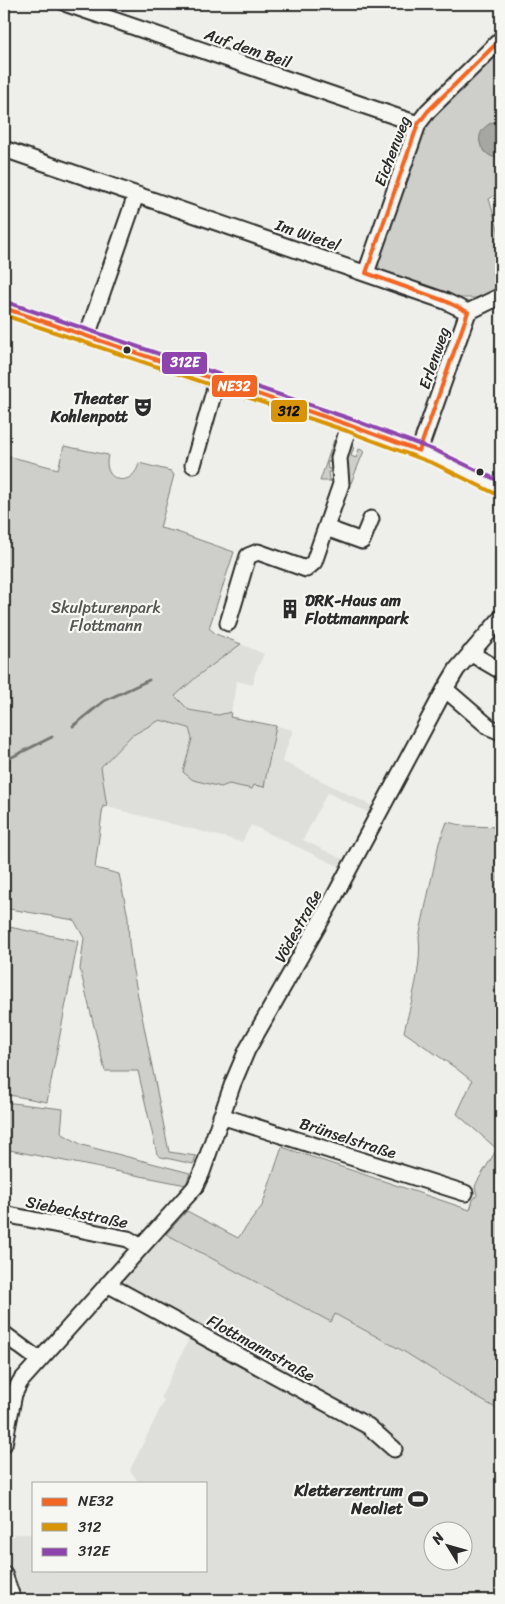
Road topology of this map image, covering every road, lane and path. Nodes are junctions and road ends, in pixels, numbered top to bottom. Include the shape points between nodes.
1 (67, 4) edge
2 (501, 39) edge
3 (418, 124) junction
4 (4, 149) edge
5 (136, 195) junction
6 (366, 273) junction
7 (501, 296) edge
8 (4, 308) edge
9 (468, 312) junction
10 (87, 336) junction
11 (217, 381) junction
12 (350, 425) junction
13 (419, 451) junction
14 (193, 465) dead end
15 (501, 489) edge
16 (370, 519) dead end
17 (326, 528) junction
18 (501, 618) edge
19 (228, 623) dead end
20 (470, 653) junction
21 (501, 671) edge
22 (445, 689) junction
23 (501, 732) edge
24 (221, 1116) junction
25 (465, 1193) dead end
26 (4, 1214) edge
27 (141, 1247) junction
28 (106, 1284) junction
29 (4, 1334) edge
30 (39, 1360) junction
31 (4, 1444) edge
32 (394, 1449) dead end
33 (4, 1574) edge
34 (13, 1600) edge

1 - 3 street, Auf dem Beil
2 - 3 street, Eichenweg
3 - 6 street, Eichenweg
4 - 5 street, Im Wietel
5 - 6 street, Im Wietel
5 - 10 street
6 - 9 street, Im Wietel
7 - 9 street, Erlenweg
8 - 10 street
9 - 13 street, Erlenweg
10 - 11 street
11 - 12 street
11 - 14 street
12 - 13 street
12 - 17 street via 339,458 341,484
13 - 15 street
16 - 17 street via 362,541
17 - 19 street via 314,562 306,569 258,552 248,556
18 - 20 street, Vödestraße
20 - 21 street
20 - 22 street, Vödestraße
22 - 23 street via 489,727
22 - 24 street, Vödestraße via 333,899 247,1050
24 - 25 street, Brünselstraße
24 - 27 street, Vödestraße via 195,1187
26 - 27 street, Siebeckstraße via 128,1239
27 - 28 street
28 - 30 street
28 - 32 street, Flottmannstraße via 368,1426
29 - 30 street
30 - 31 street via 14,1394
33 - 34 street

